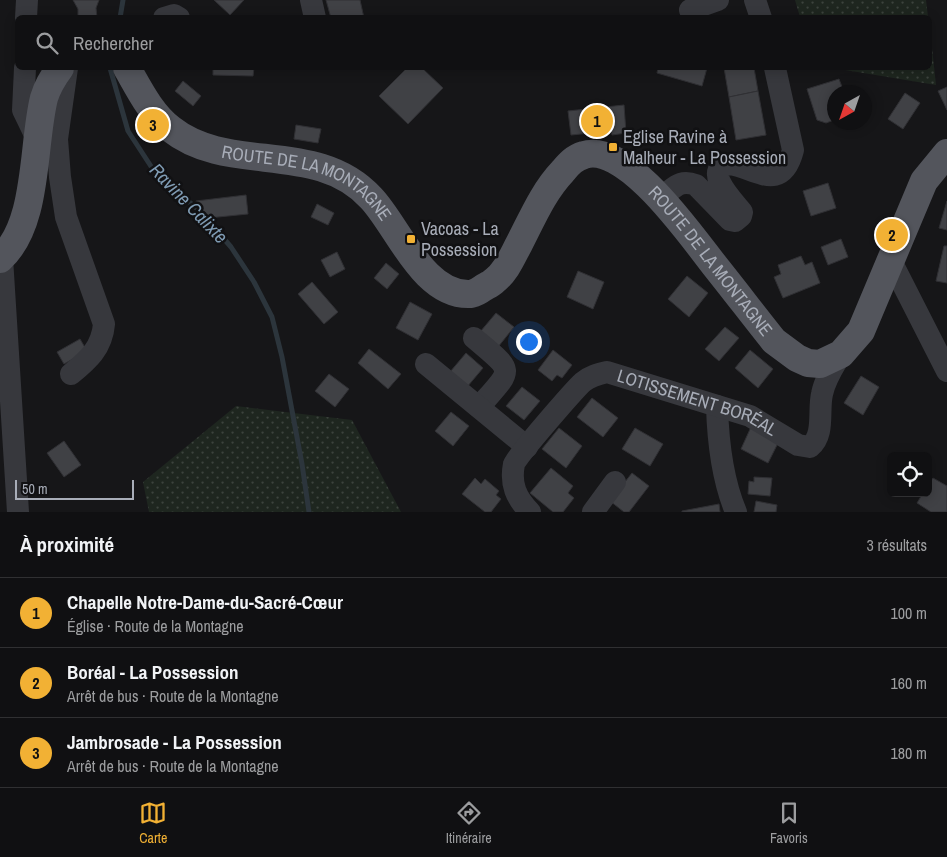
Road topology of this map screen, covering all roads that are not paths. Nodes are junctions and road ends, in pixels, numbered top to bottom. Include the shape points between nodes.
1 (27, 0) edge
2 (311, 0) edge
3 (718, 0) edge
4 (755, 0) edge
5 (690, 10) dead end
6 (26, 15) edge
7 (314, 15) edge
8 (759, 15) edge
9 (25, 70) edge
10 (59, 70) edge
11 (67, 70) edge
12 (127, 70) edge
13 (775, 70) edge
14 (38, 141) junction
15 (947, 153) edge
16 (662, 197) junction
17 (1, 258) edge
18 (891, 261) junction
19 (474, 338) dead end
20 (841, 354) junction
21 (426, 364) dead end
22 (947, 371) edge
23 (71, 374) dead end
24 (717, 406) junction
25 (479, 407) junction
26 (527, 447) junction
27 (615, 482) dead end
28 (18, 512) edge
29 (530, 512) edge
30 (593, 512) edge
31 (736, 512) edge

1 - 6 street
2 - 7 street
3 - 5 street
4 - 8 street
9 - 14 street via 24,110
10 - 14 main road via 45,97
11 - 23 street via 57,139 60,177 66,216 104,324 98,347
12 - 16 main road, ROUTE DE LA MONTAGNE via 151,109 170,129 192,143 217,151 302,162 350,179 372,198 424,272 457,293 473,294 494,282 508,264 553,181 572,160 582,155 594,152 613,159 630,169
13 - 16 street via 792,150 784,168 777,174 765,176 730,164 720,168 718,182 742,212 735,221 730,220 696,185 682,183
14 - 17 main road via 26,218 16,239
15 - 18 main road, ROUTE DE LA MONTAGNE via 924,181
16 - 20 main road, ROUTE DE LA MONTAGNE via 774,341 808,363 820,364
17 - 28 street
18 - 20 main road, ROUTE DE LA MONTAGNE via 861,331
18 - 22 street
19 - 25 street via 506,368 504,378
20 - 24 street, LOTISSEMENT BORÉAL via 822,394 818,433 810,447 798,445 750,416
21 - 25 street
24 - 26 street, LOTISSEMENT BORÉAL via 607,372 583,382
24 - 31 street via 718,442
25 - 26 street
26 - 29 street, LOTISSEMENT BORÉAL via 514,462 513,482 517,498
27 - 30 street

